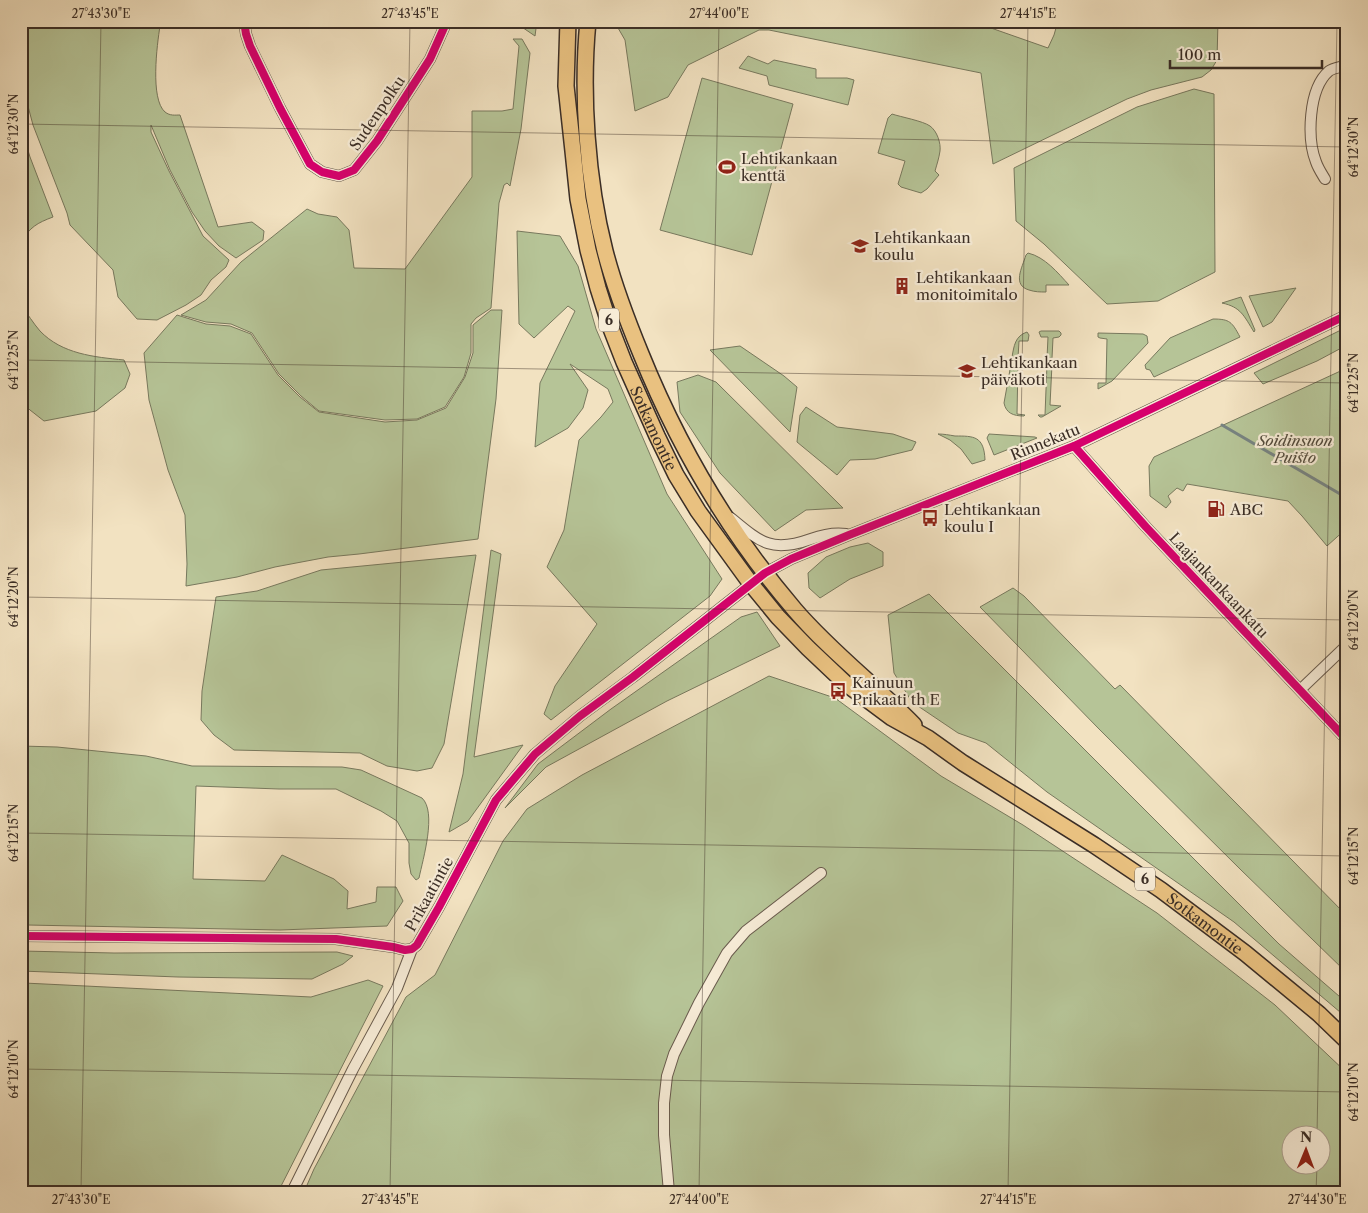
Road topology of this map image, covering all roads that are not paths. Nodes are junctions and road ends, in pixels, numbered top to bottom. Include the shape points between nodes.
1 (244, 21) edge
2 (447, 21) edge
3 (568, 21) edge
4 (588, 21) edge
5 (1347, 65) edge
6 (1325, 180) dead end
7 (1347, 315) edge
8 (1074, 446) junction
9 (720, 508) junction
10 (849, 534) junction
11 (765, 573) junction
12 (751, 584) junction
13 (1347, 645) edge
14 (1300, 690) junction
15 (928, 738) junction
16 (1347, 740) edge
17 (821, 872) dead end
18 (21, 936) edge
19 (412, 949) junction
20 (1347, 1041) edge
21 (292, 1192) edge
22 (669, 1192) edge

1 - 2 street, Sudenpolku via 250,46 310,164 322,172 339,176 354,170 377,142 430,59
3 - 12 highway, Sotkamontie / 6 via 566,86 580,208 588,250 610,326 676,474 698,511
4 - 9 highway, Sotkamontie / 6 via 585,85 588,146 605,249 628,322 656,390
5 - 6 street via 1330,70 1320,81 1313,103 1311,145
7 - 8 street, Rinnekatu
8 - 10 street, Rinnekatu
8 - 14 street, Laajankankaankatu via 1130,511
9 - 10 street via 759,539 771,544 784,546 821,535
9 - 11 highway, Sotkamontie / 6
10 - 11 street, Rinnekatu
11 - 12 street, Rinnekatu
11 - 15 highway, Sotkamontie / 6 via 829,646
12 - 15 highway, Sotkamontie / 6 via 778,617 839,678 892,718
12 - 19 street, Prikaatintie via 535,754 496,800 439,907
13 - 14 street
14 - 16 street, Laajankankaankatu
15 - 20 highway, Sotkamontie / 6 via 1161,890 1245,953
17 - 22 street via 746,932 727,953 674,1054 664,1103
18 - 19 street, Prikaatintie via 336,939
19 - 21 street via 396,988

